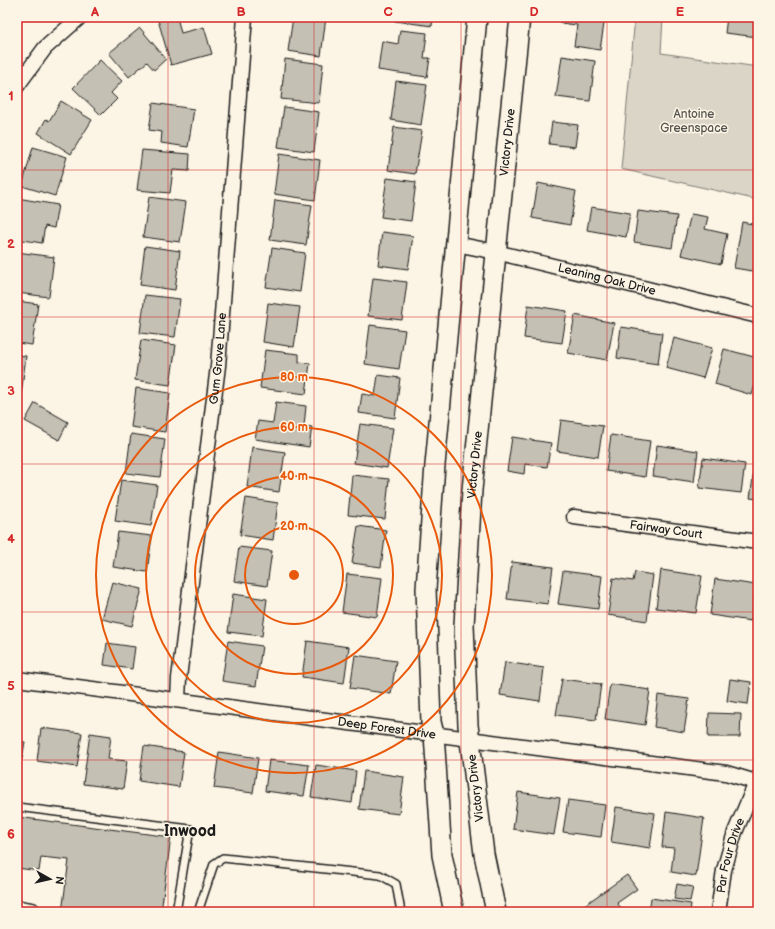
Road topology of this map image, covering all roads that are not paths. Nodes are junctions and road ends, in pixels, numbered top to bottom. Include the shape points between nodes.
1 (80, 17) edge
2 (245, 17) edge
3 (477, 17) edge
4 (520, 17) edge
5 (17, 86) edge
6 (456, 244) junction
7 (496, 252) junction
8 (758, 316) edge
9 (574, 517) dead end
10 (758, 542) edge
11 (17, 678) edge
12 (178, 699) junction
13 (434, 734) junction
14 (471, 740) junction
15 (757, 780) edge
16 (17, 807) edge
17 (17, 904) edge
18 (33, 912) edge
19 (176, 912) edge
20 (198, 912) edge
21 (401, 912) edge
22 (454, 912) edge
23 (496, 912) edge
24 (718, 912) edge

1 - 5 street via 45,48
2 - 12 street, Gum Grove Lane via 218,366
3 - 6 main road
4 - 7 main road, Victory Drive
6 - 7 street, Leaning Oak Drive
6 - 13 main road via 426,589
7 - 8 street, Leaning Oak Drive
7 - 14 main road, Victory Drive via 472,490 464,625 468,725
9 - 10 street, Fairway Court
11 - 12 street, Deep Forest Drive
12 - 13 street, Deep Forest Drive
13 - 14 street, Deep Forest Drive
13 - 22 main road via 442,855
14 - 15 street, Deep Forest Drive via 726,773
14 - 23 main road, Victory Drive via 484,854
15 - 24 street, Par Four Drive via 735,832 724,870
16 - 19 lane via 190,829
17 - 18 lane via 34,907
20 - 21 lane via 214,864 223,858 380,874 396,884

